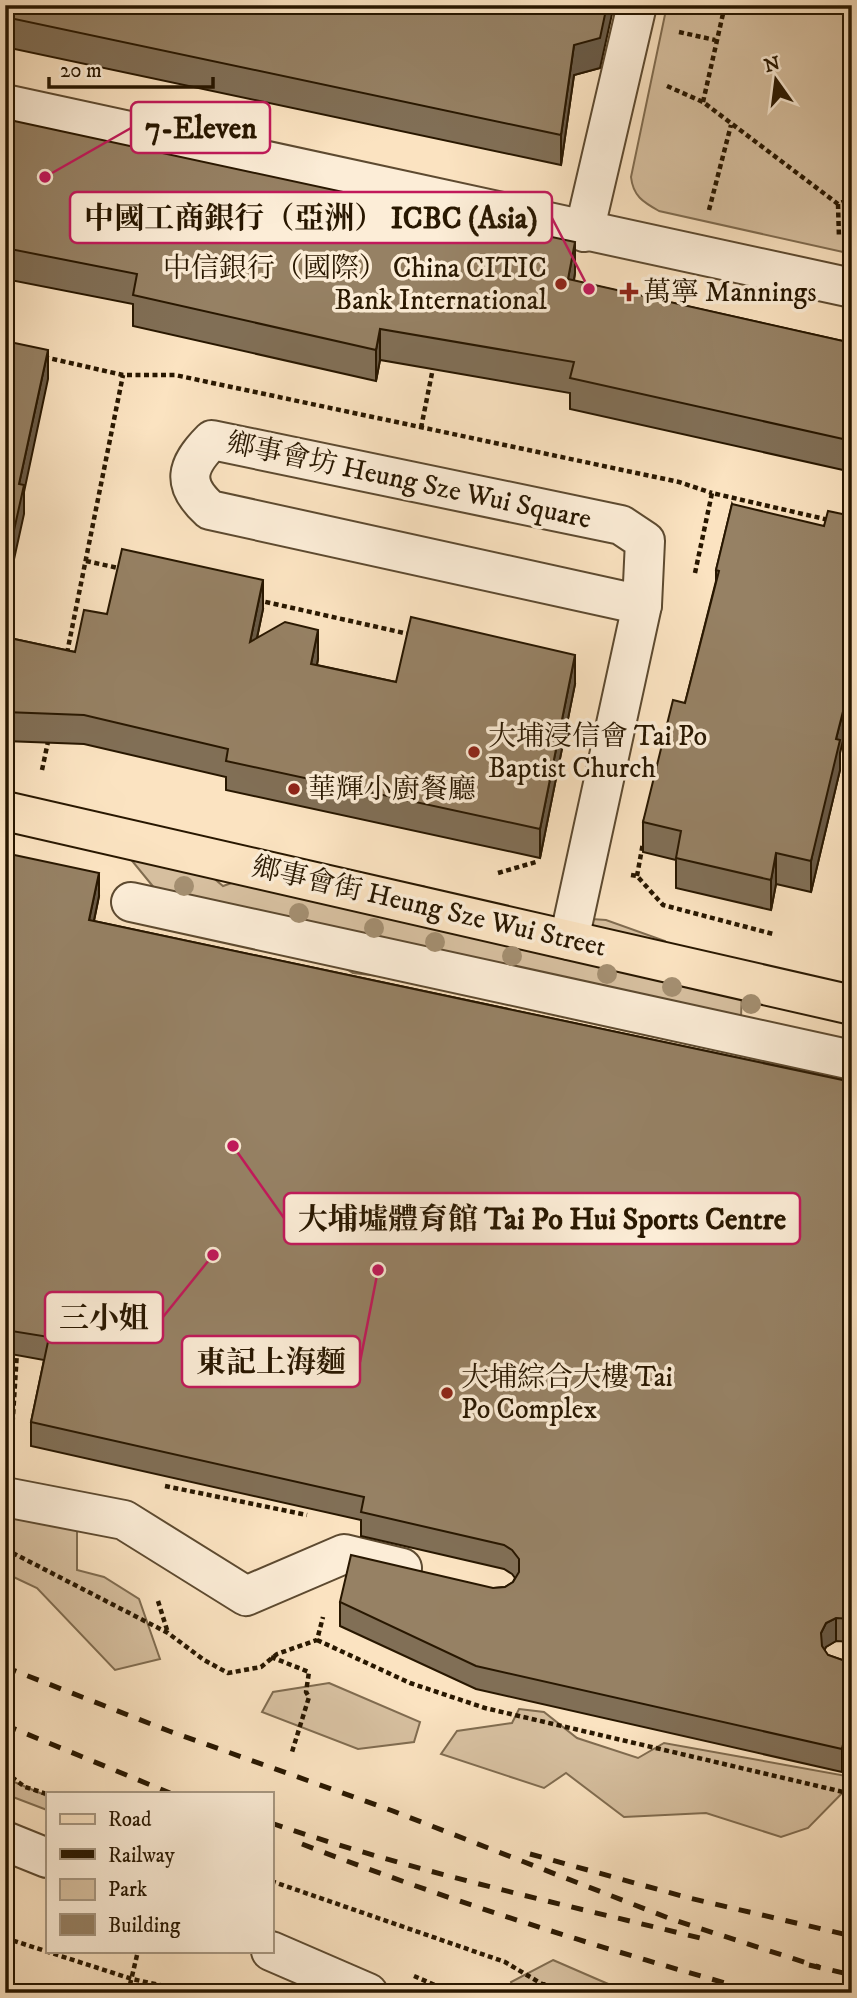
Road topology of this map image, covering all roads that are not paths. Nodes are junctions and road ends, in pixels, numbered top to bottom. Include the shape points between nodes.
1 (637, 5) edge
2 (5, 104) edge
3 (584, 232) junction
4 (852, 288) edge
5 (642, 605) junction
6 (5, 811) edge
7 (131, 902) dead end
8 (569, 940) junction
9 (852, 1005) edge
10 (852, 1060) edge
11 (11, 1498) edge
12 (434, 1575) edge
13 (5, 1841) edge
14 (46, 1858) edge
15 (273, 1952) edge
16 (368, 1993) edge

1 - 3 street
2 - 3 street
3 - 4 street
5 - 5 street, 鄉事會坊 Heung Sze Wui Square via 210,510 194,496 188,477 198,454 212,440 621,525 645,541
5 - 8 street, 鄉事會坊 Heung Sze Wui Square
6 - 8 main road, 鄉事會街 Heung Sze Wui Street
7 - 10 street
8 - 9 main road, 鄉事會街 Heung Sze Wui Street
11 - 12 street via 124,1520 246,1596 344,1554
13 - 14 street
15 - 16 street

